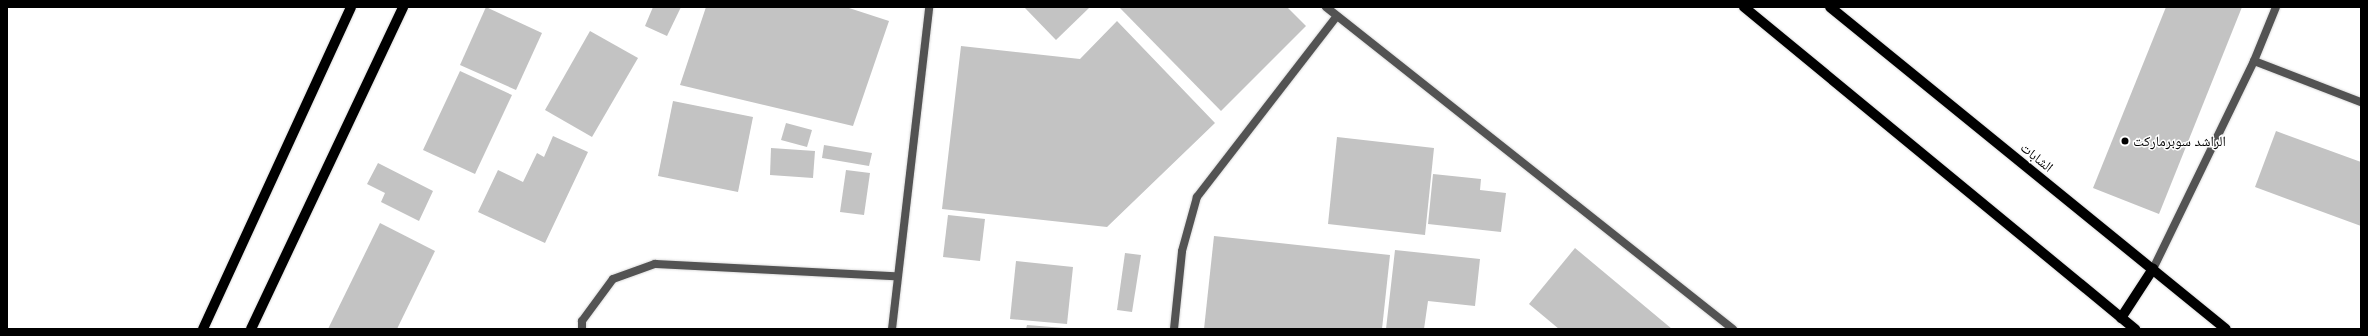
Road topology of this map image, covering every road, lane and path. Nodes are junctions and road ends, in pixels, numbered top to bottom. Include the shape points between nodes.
1 (351, 7) edge
2 (403, 7) edge
3 (929, 7) edge
4 (1326, 7) edge
5 (1744, 7) edge
6 (1830, 7) edge
7 (2276, 7) edge
8 (1336, 17) junction
9 (2254, 61) junction
10 (2361, 102) edge
11 (2153, 269) junction
12 (896, 276) junction
13 (2121, 318) junction
14 (203, 329) edge
15 (251, 329) edge
16 (582, 329) edge
17 (892, 329) edge
18 (1174, 329) edge
19 (1733, 329) edge
20 (2135, 329) edge
21 (2226, 329) edge

1 - 14 main road
2 - 15 main road
3 - 12 street
4 - 8 street
5 - 13 main road
6 - 11 main road, الشابات
7 - 9 street
8 - 18 street via 1197,197 1182,251
8 - 19 street
9 - 10 street
9 - 11 street
11 - 13 main road
11 - 21 main road, الشابات
12 - 16 street via 655,264 613,279 582,321
12 - 17 street
13 - 20 main road

